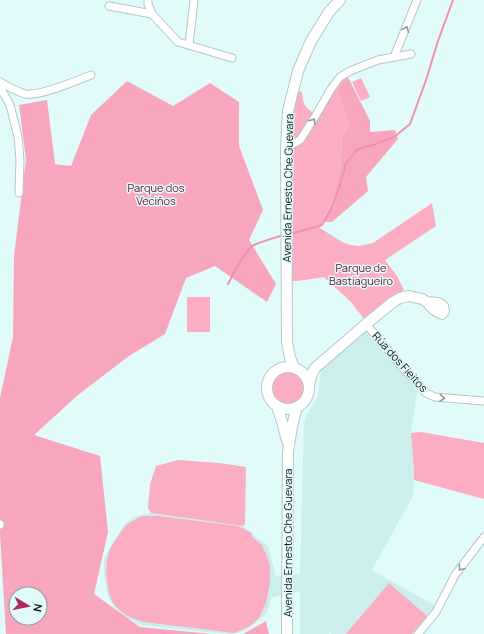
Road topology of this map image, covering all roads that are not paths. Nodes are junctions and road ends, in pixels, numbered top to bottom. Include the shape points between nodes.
1 (148, 0) edge
2 (194, 0) edge
3 (340, 0) edge
4 (417, 0) edge
5 (109, 6) dead end
6 (152, 14) junction
7 (189, 45) junction
8 (411, 54) dead end
9 (394, 57) junction
10 (232, 58) dead end
11 (91, 75) dead end
12 (0, 82) edge
13 (0, 87) edge
14 (286, 148) junction
15 (18, 193) dead end
16 (427, 302) dead end
17 (366, 324) junction
18 (287, 342) junction
19 (323, 360) junction
20 (296, 368) junction
21 (276, 370) junction
22 (309, 385) junction
23 (484, 401) edge
24 (277, 406) junction
25 (297, 407) junction
26 (288, 452) junction
27 (484, 537) edge
28 (287, 634) edge
29 (418, 634) edge

1 - 6 street
2 - 7 street
3 - 14 main road, Avenida Ernesto Che Guevara via 329,12 311,41 298,71 288,111
9 -> 4 street
5 - 6 street
6 - 7 street via 178,42
7 - 10 street
8 - 9 street
14 -> 9 street via 301,139 340,77 378,60
11 - 12 street via 46,91 27,94
13 - 15 street via 10,105 18,137
14 - 18 main road, Avenida Ernesto Che Guevara
16 - 17 main road via 409,296 400,298
17 - 19 main road
17 -> 23 street, Rúa dos Fieitos via 430,396
18 - 20 main road, Avenida Ernesto Che Guevara via 290,358
18 - 21 main road, Avenida Ernesto Che Guevara
19 - 20 main road via 304,369
19 - 22 main road via 314,368
20 - 21 main road via 284,367
20 - 22 main road via 304,374
21 - 24 main road via 271,375 266,393
22 - 25 main road via 308,396
24 - 25 main road via 286,409
24 - 26 main road, Avenida Ernesto Che Guevara
25 - 26 main road, Avenida Ernesto Che Guevara
26 - 28 main road, Avenida Ernesto Che Guevara
27 -> 29 street via 455,576 436,612

